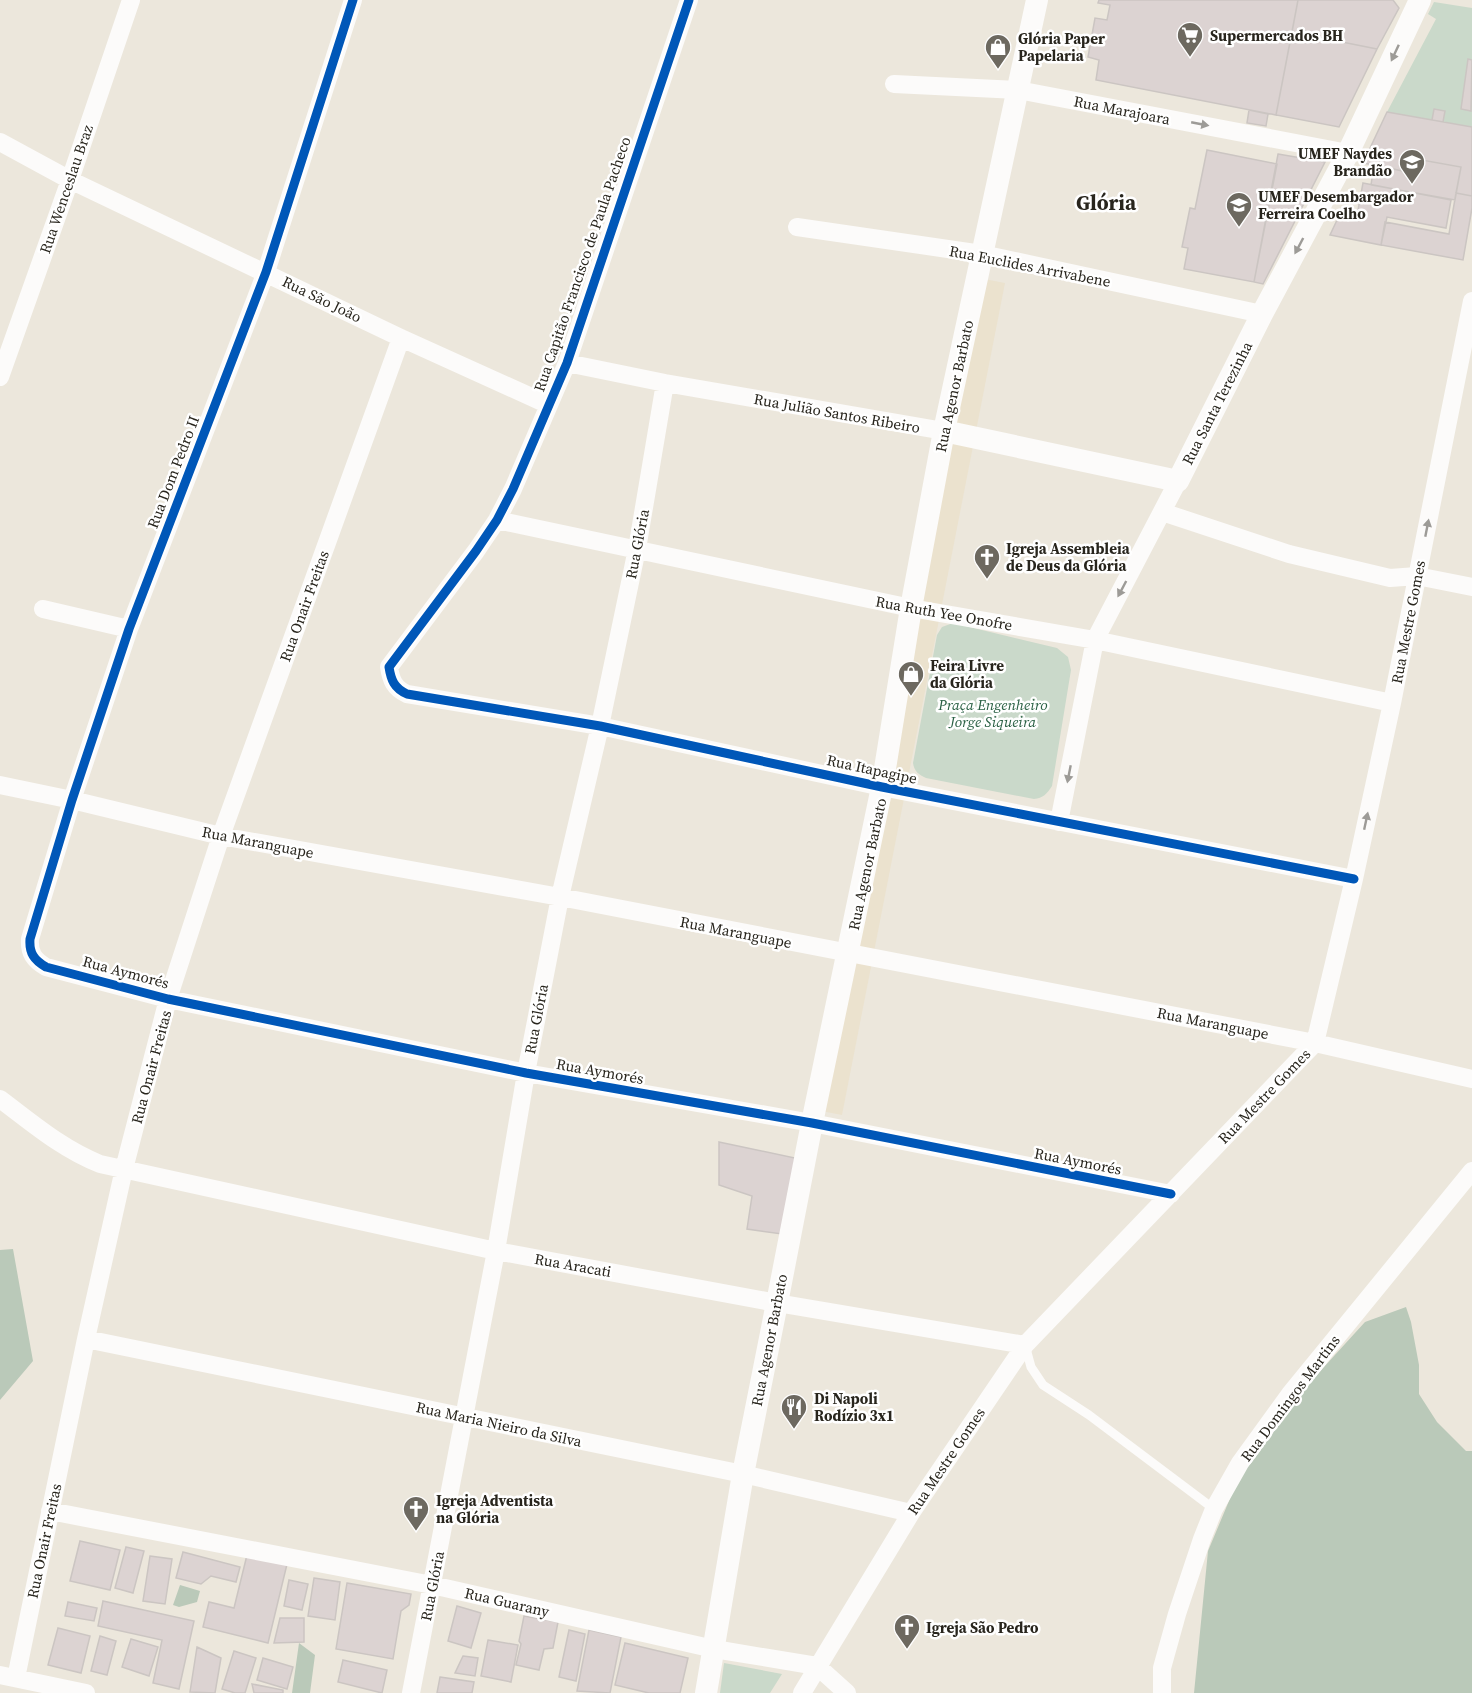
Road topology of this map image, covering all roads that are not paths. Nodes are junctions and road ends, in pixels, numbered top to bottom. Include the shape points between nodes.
1 (131, 0) edge
2 (353, 0) edge
3 (689, 0) edge
4 (1037, 0) edge
5 (1420, 0) edge
6 (894, 84) dead end
7 (1018, 90) junction
8 (0, 142) edge
9 (1348, 153) junction
10 (70, 180) junction
11 (797, 227) dead end
12 (982, 254) junction
13 (266, 272) junction
14 (1472, 301) edge
15 (1262, 314) junction
16 (401, 338) junction
17 (567, 363) junction
18 (0, 377) edge
19 (665, 383) junction
20 (549, 405) junction
21 (944, 431) junction
22 (1178, 481) junction
23 (1162, 512) junction
24 (497, 520) junction
25 (637, 549) junction
26 (1417, 576) junction
27 (1472, 587) edge
28 (911, 608) junction
29 (43, 609) dead end
30 (129, 629) junction
31 (1095, 639) junction
32 (391, 679) joint
33 (1392, 703) junction
34 (600, 726) junction
35 (0, 785) edge
36 (882, 787) junction
37 (72, 800) junction
38 (1059, 822) junction
39 (221, 836) junction
40 (1354, 879) junction
41 (560, 897) junction
42 (848, 954) junction
43 (32, 956) joint
44 (168, 999) junction
45 (1315, 1043) junction
46 (526, 1073) junction
47 (1472, 1079) edge
48 (0, 1099) edge
49 (812, 1124) junction
50 (124, 1169) junction
51 (1472, 1171) edge
52 (1171, 1194) junction
53 (496, 1251) junction
54 (777, 1303) junction
55 (86, 1339) junction
56 (1024, 1345) junction
57 (465, 1417) junction
58 (743, 1474) junction
59 (1214, 1509) junction
60 (50, 1511) junction
61 (911, 1513) junction
62 (432, 1585) junction
63 (714, 1649) junction
64 (818, 1666) junction
65 (8, 1677) edge
66 (86, 1693) edge
67 (411, 1693) edge
68 (706, 1693) edge
69 (802, 1693) edge
70 (848, 1693) edge
71 (1162, 1693) edge

1 - 10 street, Rua Wenceslau Braz
2 - 13 street, Rua Dom Pedro II
3 - 17 street, Rua Capitão Francisco de Paula Pacheco
4 - 7 street, Rua Agenor Barbato
5 -> 9 street, Rua Santa Terezinha
6 - 7 street, Rua Marajoara
7 -> 9 street, Rua Marajoara
7 - 12 street, Rua Agenor Barbato
8 - 10 street, Rua São João
9 -> 15 street, Rua Santa Terezinha
10 - 13 street, Rua São João
10 - 18 street, Rua Wenceslau Braz
11 - 12 street, Rua Euclides Arrivabene
12 - 15 street, Rua Euclides Arrivabene
12 - 21 street, Rua Agenor Barbato
13 - 16 street, Rua São João
13 - 30 street, Rua Dom Pedro II
26 -> 14 street, Rua Mestre Gomes
15 - 22 street, Rua Santa Terezinha
16 - 20 street, Rua São João
16 - 39 street, Rua Onair Freitas
17 - 19 street, Rua Julião Santos Ribeiro
17 - 20 street, Rua Capitão Francisco de Paula Pacheco
19 - 21 street, Rua Julião Santos Ribeiro
19 - 25 street, Rua Glória
20 - 24 street, Rua Capitão Francisco de Paula Pacheco
21 - 22 street, Rua Julião Santos Ribeiro
21 - 28 street, Rua Agenor Barbato
22 - 23 street, Rua Santa Terezinha
23 - 26 street via 1289,554 1390,578
23 -> 31 street, Rua Santa Terezinha
24 - 25 street, Rua Ruth Yee Onofre
24 - 32 street, Rua Capitão Francisco de Paula Pacheco via 389,667
25 - 28 street, Rua Ruth Yee Onofre
25 - 34 street, Rua Glória
26 - 27 street
26 - 33 street, Rua Mestre Gomes
28 - 31 street, Rua Ruth Yee Onofre
28 - 36 street, Rua Agenor Barbato
29 - 30 street
30 - 37 street, Rua Dom Pedro II
31 - 33 street, Rua Ruth Yee Onofre
31 -> 38 street, Rua Santa Terezinha
32 - 34 street, Rua Itapagipe via 398,690 407,694
40 -> 33 street, Rua Mestre Gomes
34 - 36 street, Rua Itapagipe
34 - 41 street, Rua Glória
35 - 37 street, Rua Maranguape
36 - 38 street, Rua Itapagipe
36 - 42 street, Rua Agenor Barbato
37 - 39 street, Rua Maranguape
37 - 43 street, Rua Dom Pedro II via 30,939
38 - 40 street, Rua Itapagipe
39 - 41 street, Rua Maranguape
39 - 44 street, Rua Onair Freitas
40 - 45 street, Rua Mestre Gomes
41 - 42 street, Rua Maranguape
41 - 46 street, Rua Glória
42 - 45 street, Rua Maranguape
42 - 49 street, Rua Agenor Barbato
43 - 44 street, Rua Aymorés via 46,967
44 - 46 street, Rua Aymorés
44 - 50 street, Rua Onair Freitas
45 - 47 street, Rua Maranguape
45 - 52 street, Rua Mestre Gomes
46 - 49 street, Rua Aymorés
46 - 53 street, Rua Glória
48 - 50 street, Rua Aracati via 77,1155
49 - 52 street, Rua Aymorés
49 - 54 street, Rua Agenor Barbato
50 - 53 street, Rua Aracati
50 - 55 street, Rua Onair Freitas
51 - 59 street, Rua Domingos Martins via 1290,1394 1240,1463
52 - 56 street, Rua Mestre Gomes
53 - 54 street, Rua Aracati
53 - 57 street, Rua Glória
54 - 56 street, Rua Aracati
54 - 58 street, Rua Agenor Barbato
55 - 57 street, Rua Maria Nieiro da Silva
55 - 60 street, Rua Onair Freitas
56 - 59 lane via 1031,1367 1043,1385
56 - 61 street, Rua Mestre Gomes
57 - 58 street, Rua Maria Nieiro da Silva
57 - 62 street, Rua Glória
58 - 61 street, Rua Maria Nieiro da Silva
58 - 63 street, Rua Agenor Barbato
59 - 71 street, Rua Domingos Martins via 1177,1614 1162,1668
60 - 62 street, Rua Guarany
60 - 65 street, Rua Onair Freitas
61 - 64 street, Rua Mestre Gomes
62 - 63 street, Rua Guarany
62 - 67 street, Rua Glória
63 - 64 street, Rua Guarany
63 - 68 street, Rua Agenor Barbato
64 - 69 street, Rua Mestre Gomes
64 - 70 street
65 - 66 street

